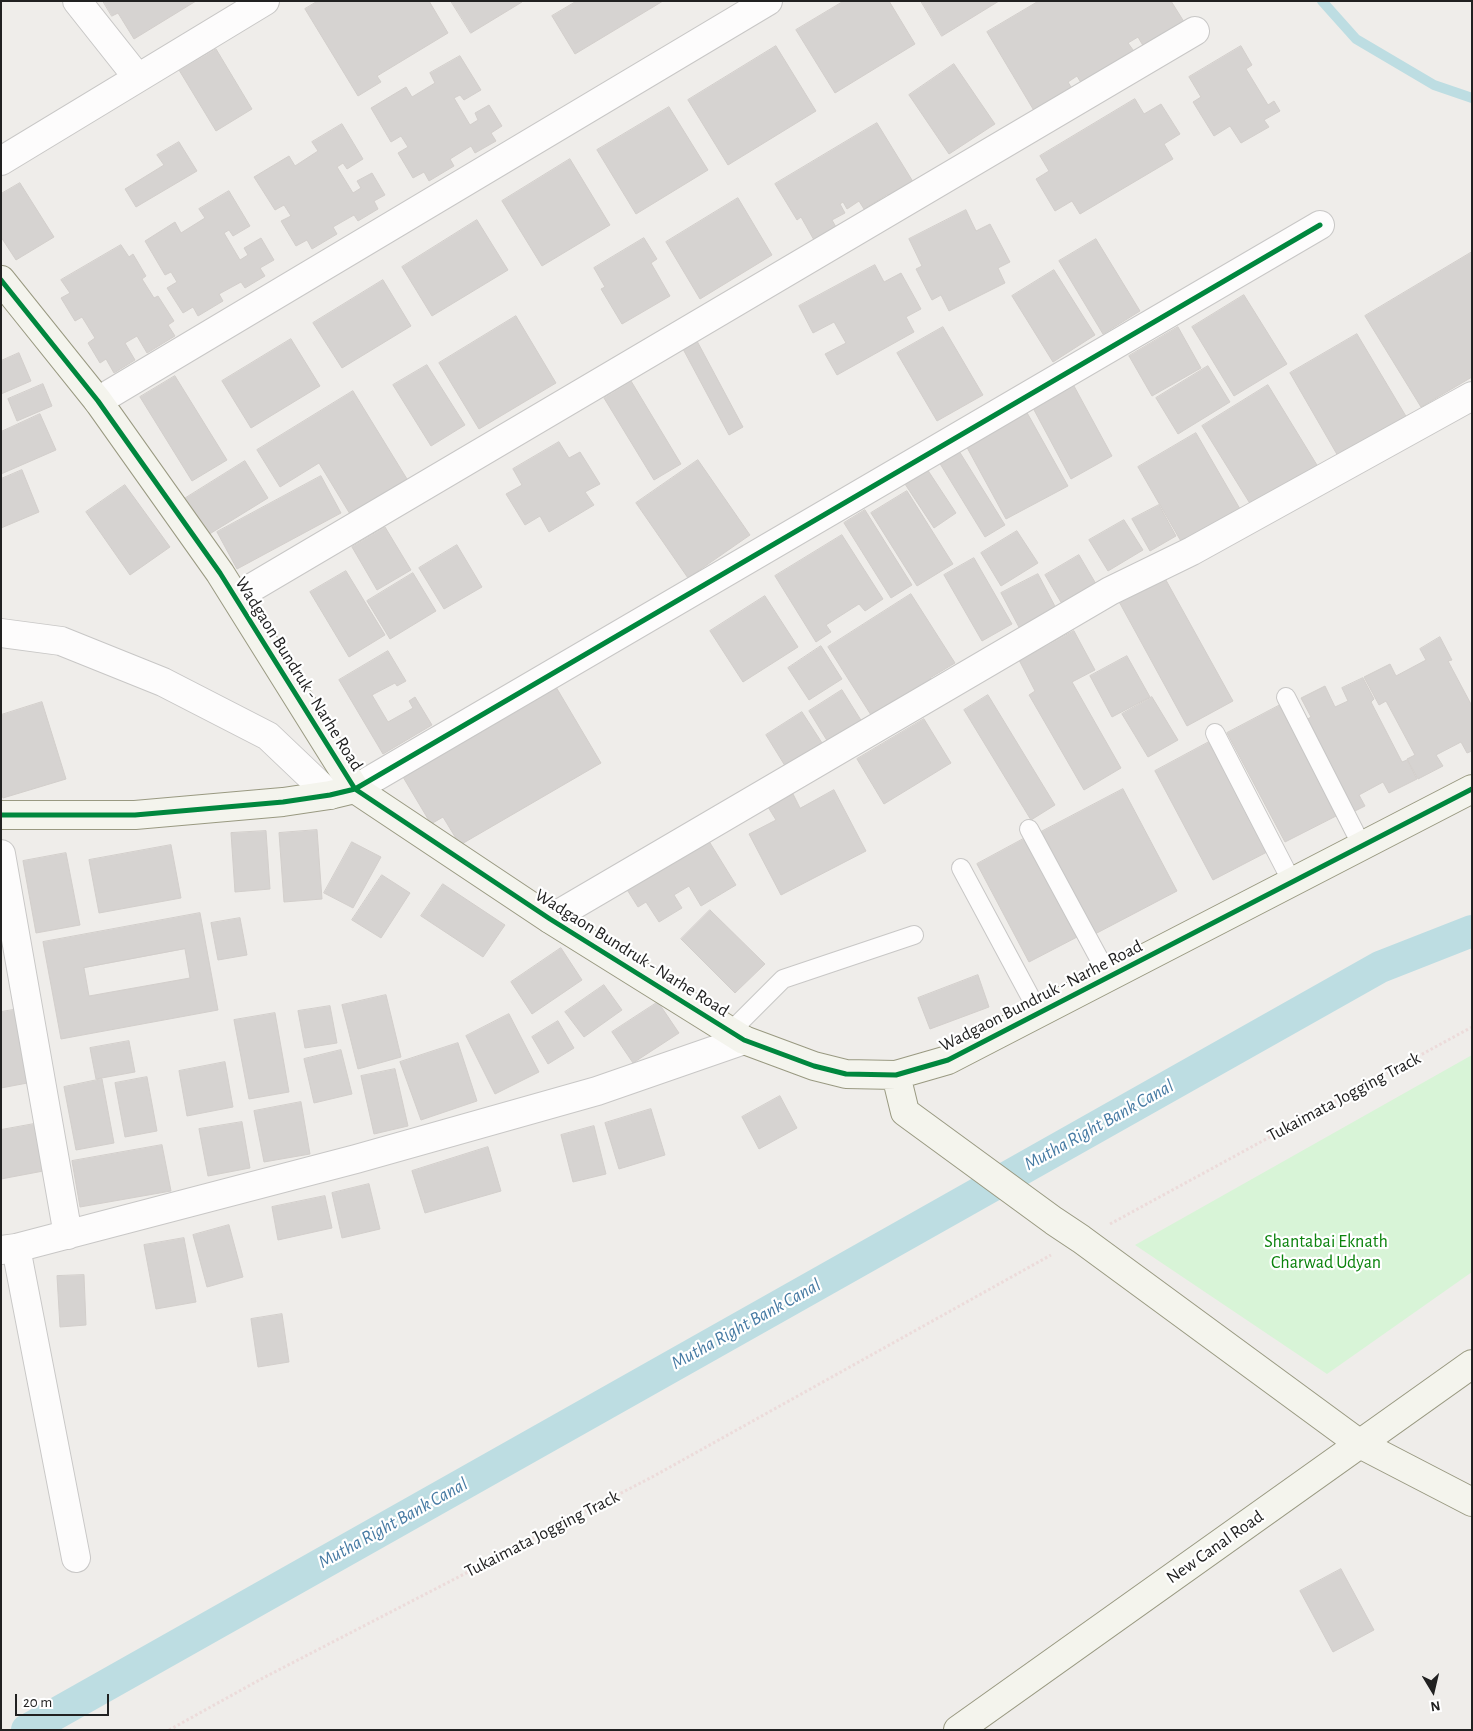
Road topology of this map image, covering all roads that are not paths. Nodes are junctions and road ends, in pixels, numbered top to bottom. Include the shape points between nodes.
1 (77, 1) edge
2 (265, 1) edge
3 (768, 1) edge
4 (1195, 31) dead end
5 (138, 78) junction
6 (1, 162) edge
7 (1320, 225) dead end
8 (1, 280) edge
9 (1472, 396) edge
10 (98, 400) junction
11 (236, 597) junction
12 (1, 632) edge
13 (1286, 697) dead end
14 (1215, 733) dead end
15 (1472, 789) edge
16 (342, 792) junction
17 (1, 815) edge
18 (1029, 829) dead end
19 (1362, 846) junction
20 (1, 854) edge
21 (961, 868) dead end
22 (1292, 882) junction
23 (550, 918) junction
24 (914, 934) dead end
25 (1109, 977) junction
26 (1039, 1013) junction
27 (737, 1036) junction
28 (896, 1075) junction
29 (68, 1235) junction
30 (9, 1249) edge
31 (1472, 1364) edge
32 (1360, 1444) junction
33 (1472, 1502) edge
34 (76, 1558) dead end
35 (958, 1730) edge

1 - 5 street
2 - 5 street
3 - 10 street
4 - 11 street
5 - 6 street
7 - 16 street
8 - 10 street, Wadgaon Bundruk - Narhe Road
9 - 23 street via 1192,551 1110,591
10 - 11 street, Wadgaon Bundruk - Narhe Road
11 - 16 street, Wadgaon Bundruk - Narhe Road
12 - 16 street via 61,640 163,682 268,736
13 - 19 lane
14 - 22 lane
15 - 19 street, Wadgaon Bundruk - Narhe Road
16 - 17 street via 283,802 135,815
16 - 23 street, Wadgaon Bundruk - Narhe Road
18 - 25 lane
19 - 22 street, Wadgaon Bundruk - Narhe Road
20 - 29 street
21 - 26 lane
22 - 25 street, Wadgaon Bundruk - Narhe Road
23 - 27 street, Wadgaon Bundruk - Narhe Road
24 - 27 lane via 783,980
25 - 26 street, Wadgaon Bundruk - Narhe Road
26 - 28 street, Wadgaon Bundruk - Narhe Road via 948,1060
27 - 28 street, Wadgaon Bundruk - Narhe Road via 814,1066 846,1074
27 - 29 street via 597,1091
28 - 32 street via 905,1112
29 - 30 street
30 - 34 street
31 - 32 street, New Canal Road
32 - 33 street
32 - 35 street, New Canal Road

